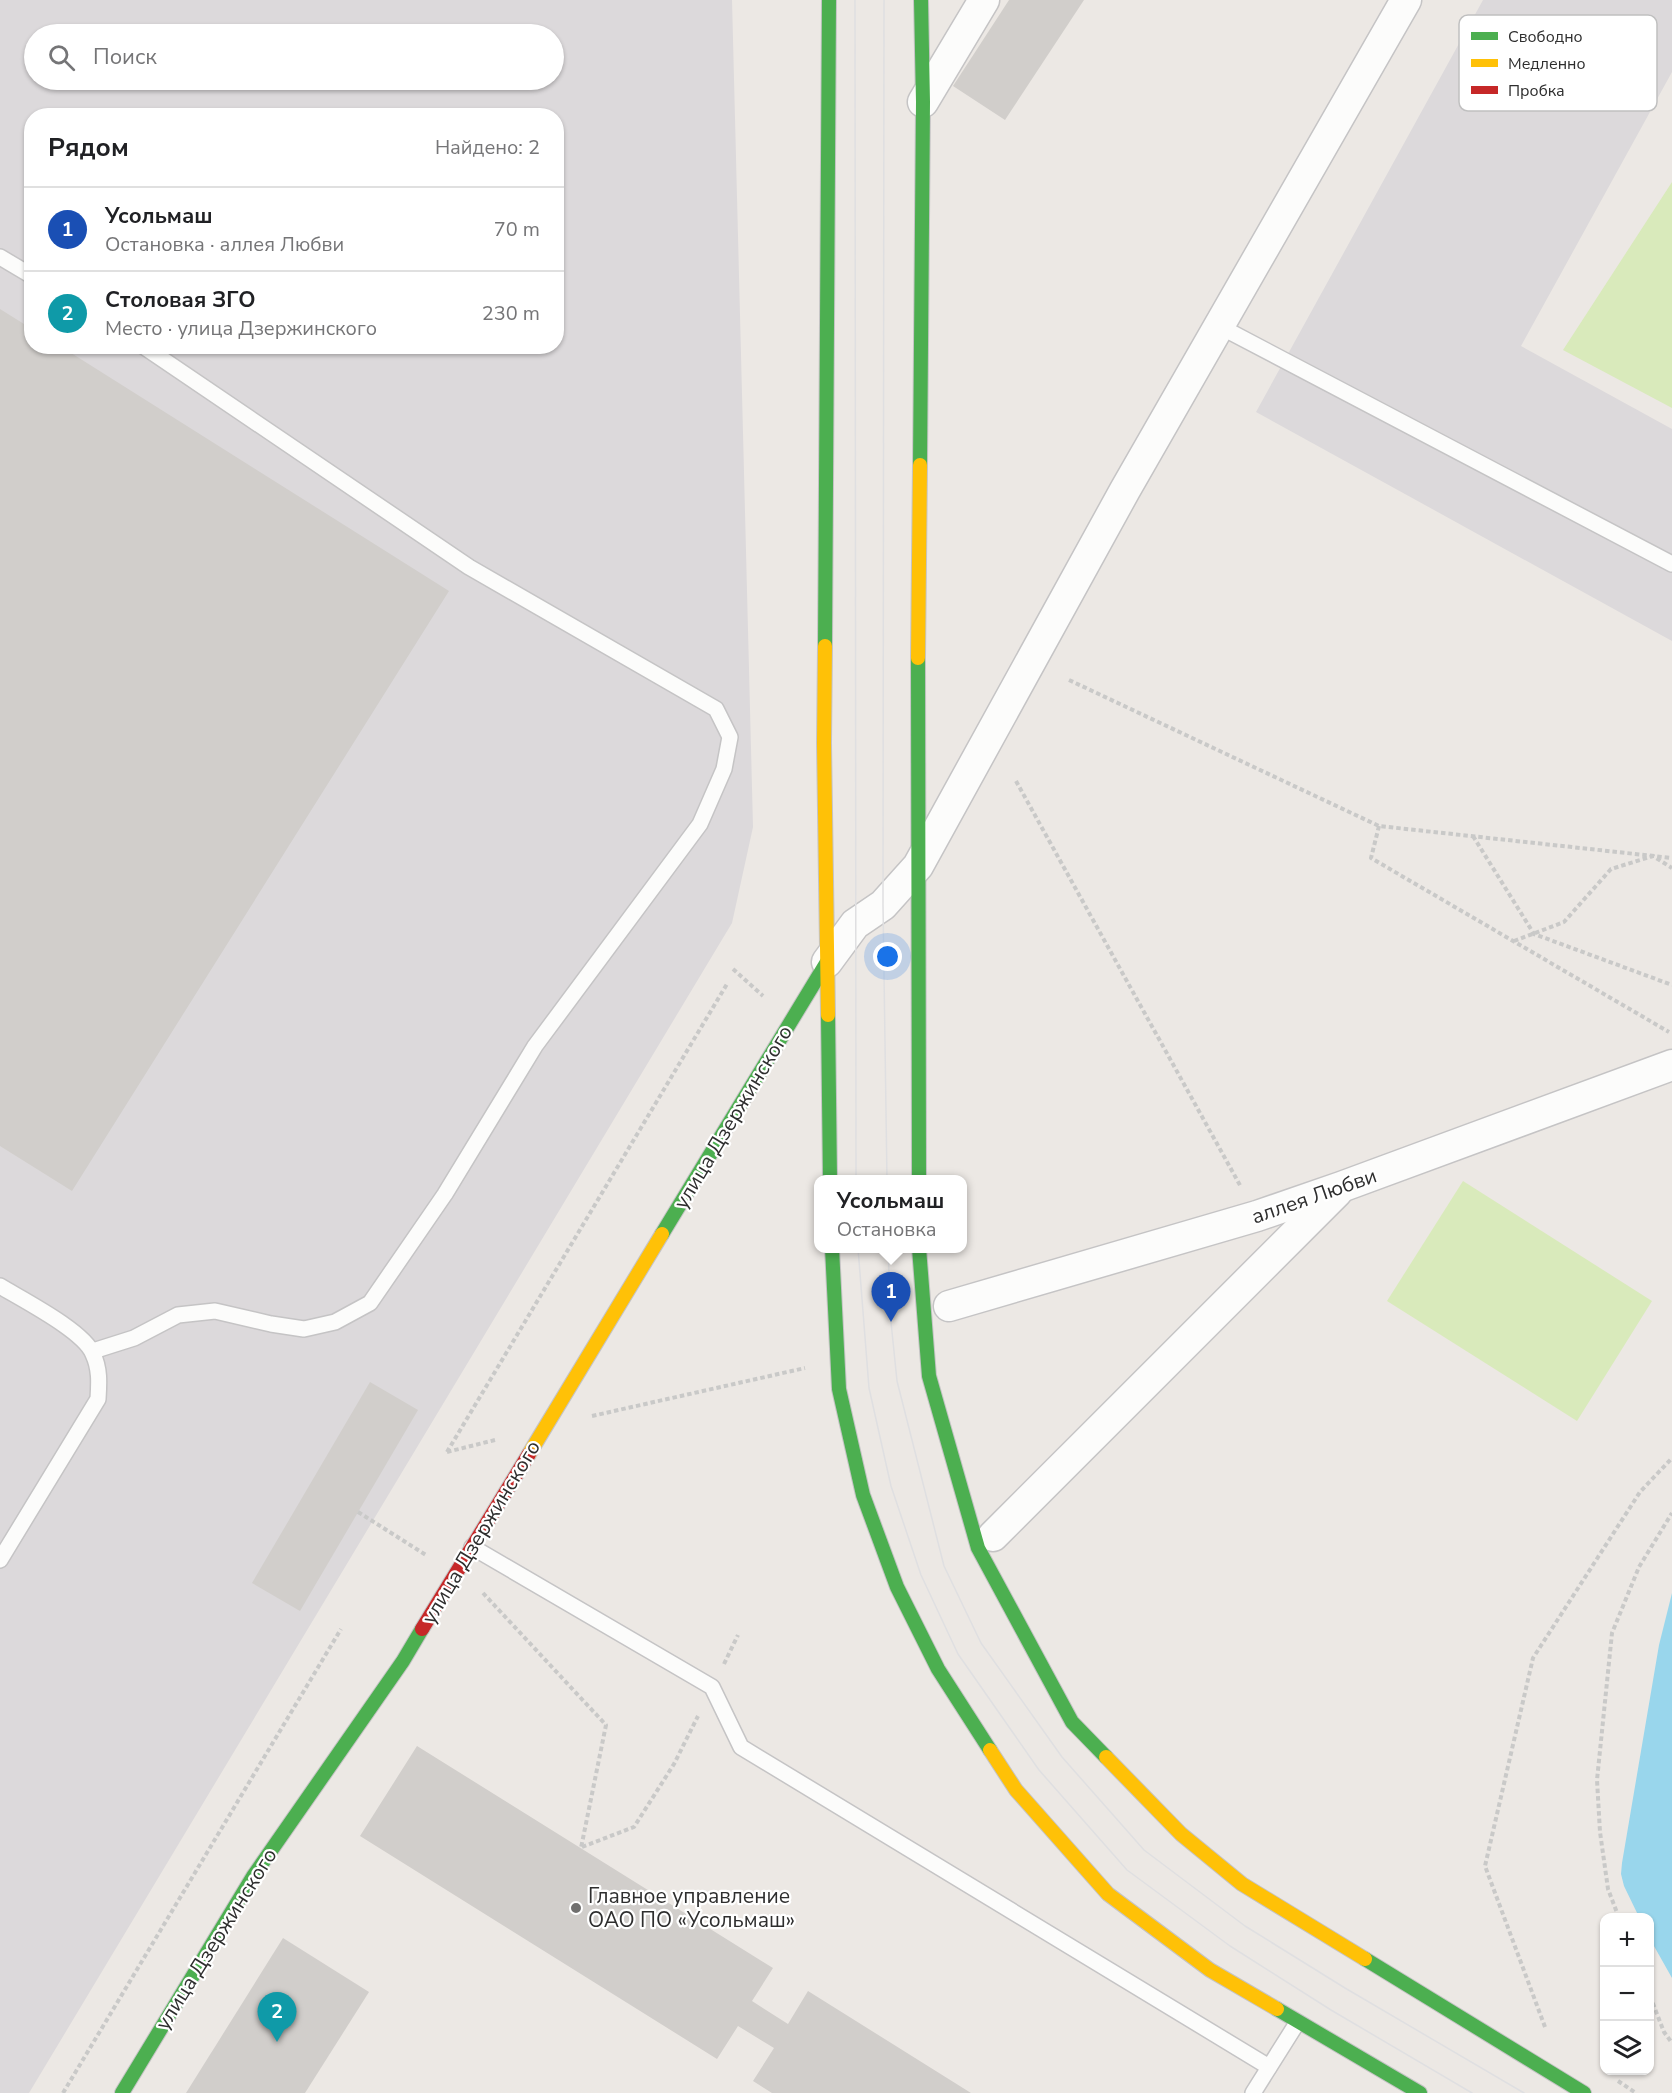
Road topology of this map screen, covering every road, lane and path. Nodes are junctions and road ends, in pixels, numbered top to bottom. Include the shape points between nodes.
1 (829, 0) edge
2 (921, 0) edge
3 (984, 0) edge
4 (1406, 0) edge
5 (923, 102) junction
6 (0, 257) edge
7 (24, 271) edge
8 (1219, 326) junction
9 (155, 354) edge
10 (1672, 564) edge
11 (1069, 680) dead end
12 (1016, 781) dead end
13 (1379, 826) junction
14 (1473, 835) junction
15 (1653, 856) junction
16 (1672, 858) edge
17 (918, 866) junction
18 (1672, 868) edge
19 (1534, 934) junction
20 (1514, 941) junction
21 (827, 962) junction
22 (733, 969) dead end
23 (727, 984) dead end
24 (1672, 985) edge
25 (763, 996) dead end
26 (1672, 1034) edge
27 (1672, 1065) edge
28 (830, 1175) edge
29 (919, 1175) edge
30 (1341, 1188) junction
31 (1257, 1216) junction
32 (832, 1253) edge
33 (919, 1253) edge
34 (0, 1286) edge
35 (949, 1306) dead end
36 (93, 1351) junction
37 (806, 1368) dead end
38 (583, 1418) dead end
39 (447, 1452) dead end
40 (1672, 1458) edge
41 (358, 1512) dead end
42 (1672, 1513) edge
43 (993, 1536) dead end
44 (472, 1547) junction
45 (0, 1560) edge
46 (435, 1561) dead end
47 (480, 1589) dead end
48 (341, 1629) dead end
49 (674, 1764) dead end
50 (1617, 1913) edge
51 (1654, 2006) edge
52 (1297, 2023) junction
53 (1547, 2032) dead end
54 (1672, 2043) edge
55 (1269, 2067) junction
56 (1616, 2079) dead end
57 (63, 2093) edge
58 (122, 2093) edge
59 (1252, 2093) edge
60 (1420, 2093) edge
61 (1584, 2093) edge
62 (1636, 2093) edge

1 - 21 main road via 824,743
2 - 5 main road
3 - 5 street
4 - 8 street
5 - 17 main road
6 - 7 lane
8 - 10 lane
8 - 17 street
9 - 36 lane via 469,567 716,709 730,736 724,769 700,824 535,1046 445,1194 370,1304 335,1322 304,1329 215,1311 178,1315 134,1338
11 - 13 path
12 - 31 path
13 - 14 path
13 - 20 path via 1371,858
14 - 15 path
14 - 19 path
15 - 16 path
15 - 18 path
15 - 19 path via 1611,869 1564,922
17 - 21 street via 883,906 855,924
17 - 29 main road
19 - 20 path
19 - 24 path
20 - 26 path
21 - 28 main road
21 - 44 main road, улица Дзержинского
22 - 25 path
23 - 39 path
27 - 30 street, аллея Любви
30 - 31 street, аллея Любви
30 - 43 street
31 - 35 street, аллея Любви
32 - 52 main road via 839,1389 863,1495 897,1587 938,1669 1016,1790 1108,1894 1210,1970
33 - 61 main road via 929,1376 978,1548 1072,1722 1181,1834 1242,1884
34 - 36 lane via 74,1331
36 - 45 lane via 100,1374 99,1400
37 - 38 path
40 - 53 path via 1640,1492 1533,1658 1485,1866
41 - 46 path
42 - 50 path via 1640,1567 1612,1633 1597,1780 1608,1889
44 - 55 lane via 712,1687 741,1747
44 - 58 main road, улица Дзержинского via 403,1661 254,1875
47 - 49 path via 606,1725 581,1848 634,1827
48 - 57 path
51 - 54 path
52 - 55 lane
52 - 60 main road
55 - 59 lane
56 - 62 path

